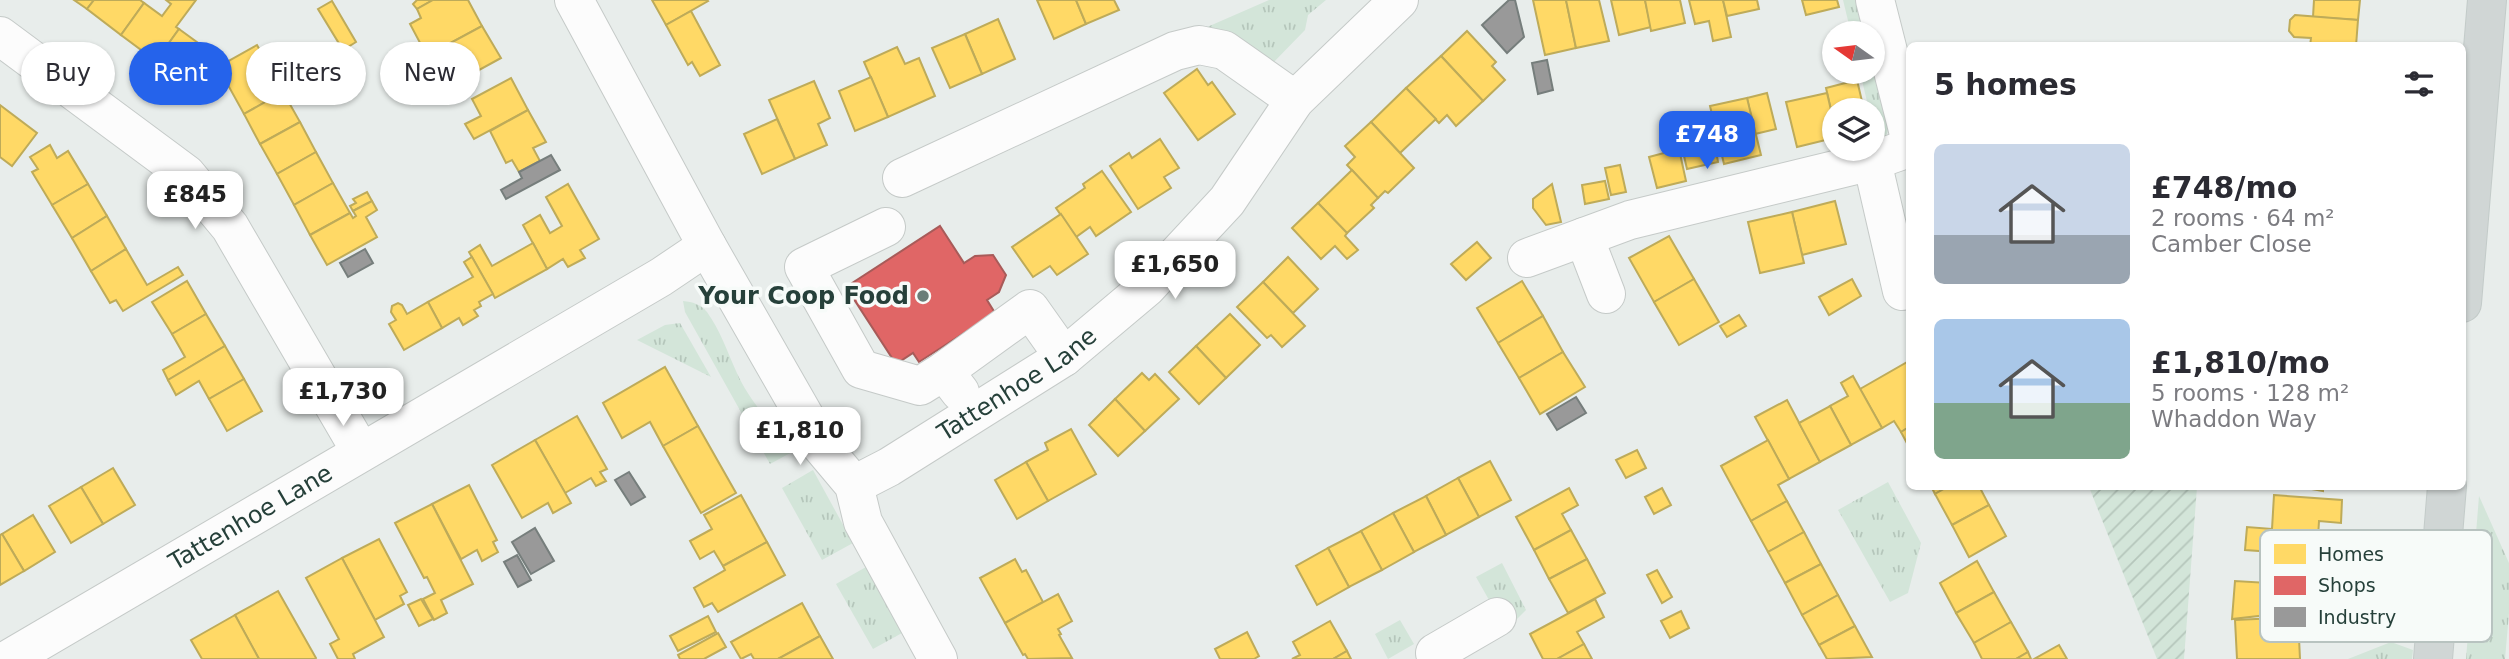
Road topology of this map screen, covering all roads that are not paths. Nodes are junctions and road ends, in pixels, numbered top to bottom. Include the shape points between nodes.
1 (574, 0) edge
2 (1399, 0) edge
3 (1875, 0) edge
4 (2487, 0) edge
5 (0, 36) edge
6 (1295, 100) junction
7 (1906, 122) edge
8 (1906, 149) edge
9 (1885, 156) edge
10 (1872, 161) joint
11 (902, 178) dead end
12 (886, 227) dead end
13 (1584, 237) junction
14 (707, 246) junction
15 (2466, 255) edge
16 (1527, 258) dead end
17 (1902, 291) dead end
18 (1606, 294) dead end
19 (1064, 357) junction
20 (944, 371) junction
21 (975, 414) junction
22 (360, 452) junction
23 (854, 485) junction
24 (2447, 490) edge
25 (2443, 530) edge
26 (1497, 617) dead end
27 (9, 659) edge
28 (938, 659) edge
29 (1439, 659) edge

1 - 14 street
2 - 6 street, Tattenhoe Lane
3 - 7 street
4 - 15 main road
5 - 22 street via 186,174 230,228
6 - 11 street via 1224,50 1199,45 1175,51
6 - 19 street, Tattenhoe Lane via 1227,201 1146,288
8 - 9 street
10 - 13 street via 1630,220
10 - 17 street
12 - 20 street via 804,267 861,369 920,386
13 - 16 street
13 - 18 street
14 - 22 street, Tattenhoe Lane via 662,277
14 - 23 street via 822,447
19 - 20 street via 1030,309
19 - 21 street, Tattenhoe Lane
20 - 21 street
21 - 23 street, Tattenhoe Lane
22 - 27 street, Tattenhoe Lane
23 - 28 street via 863,522
24 - 25 main road
26 - 29 street via 1436,653

